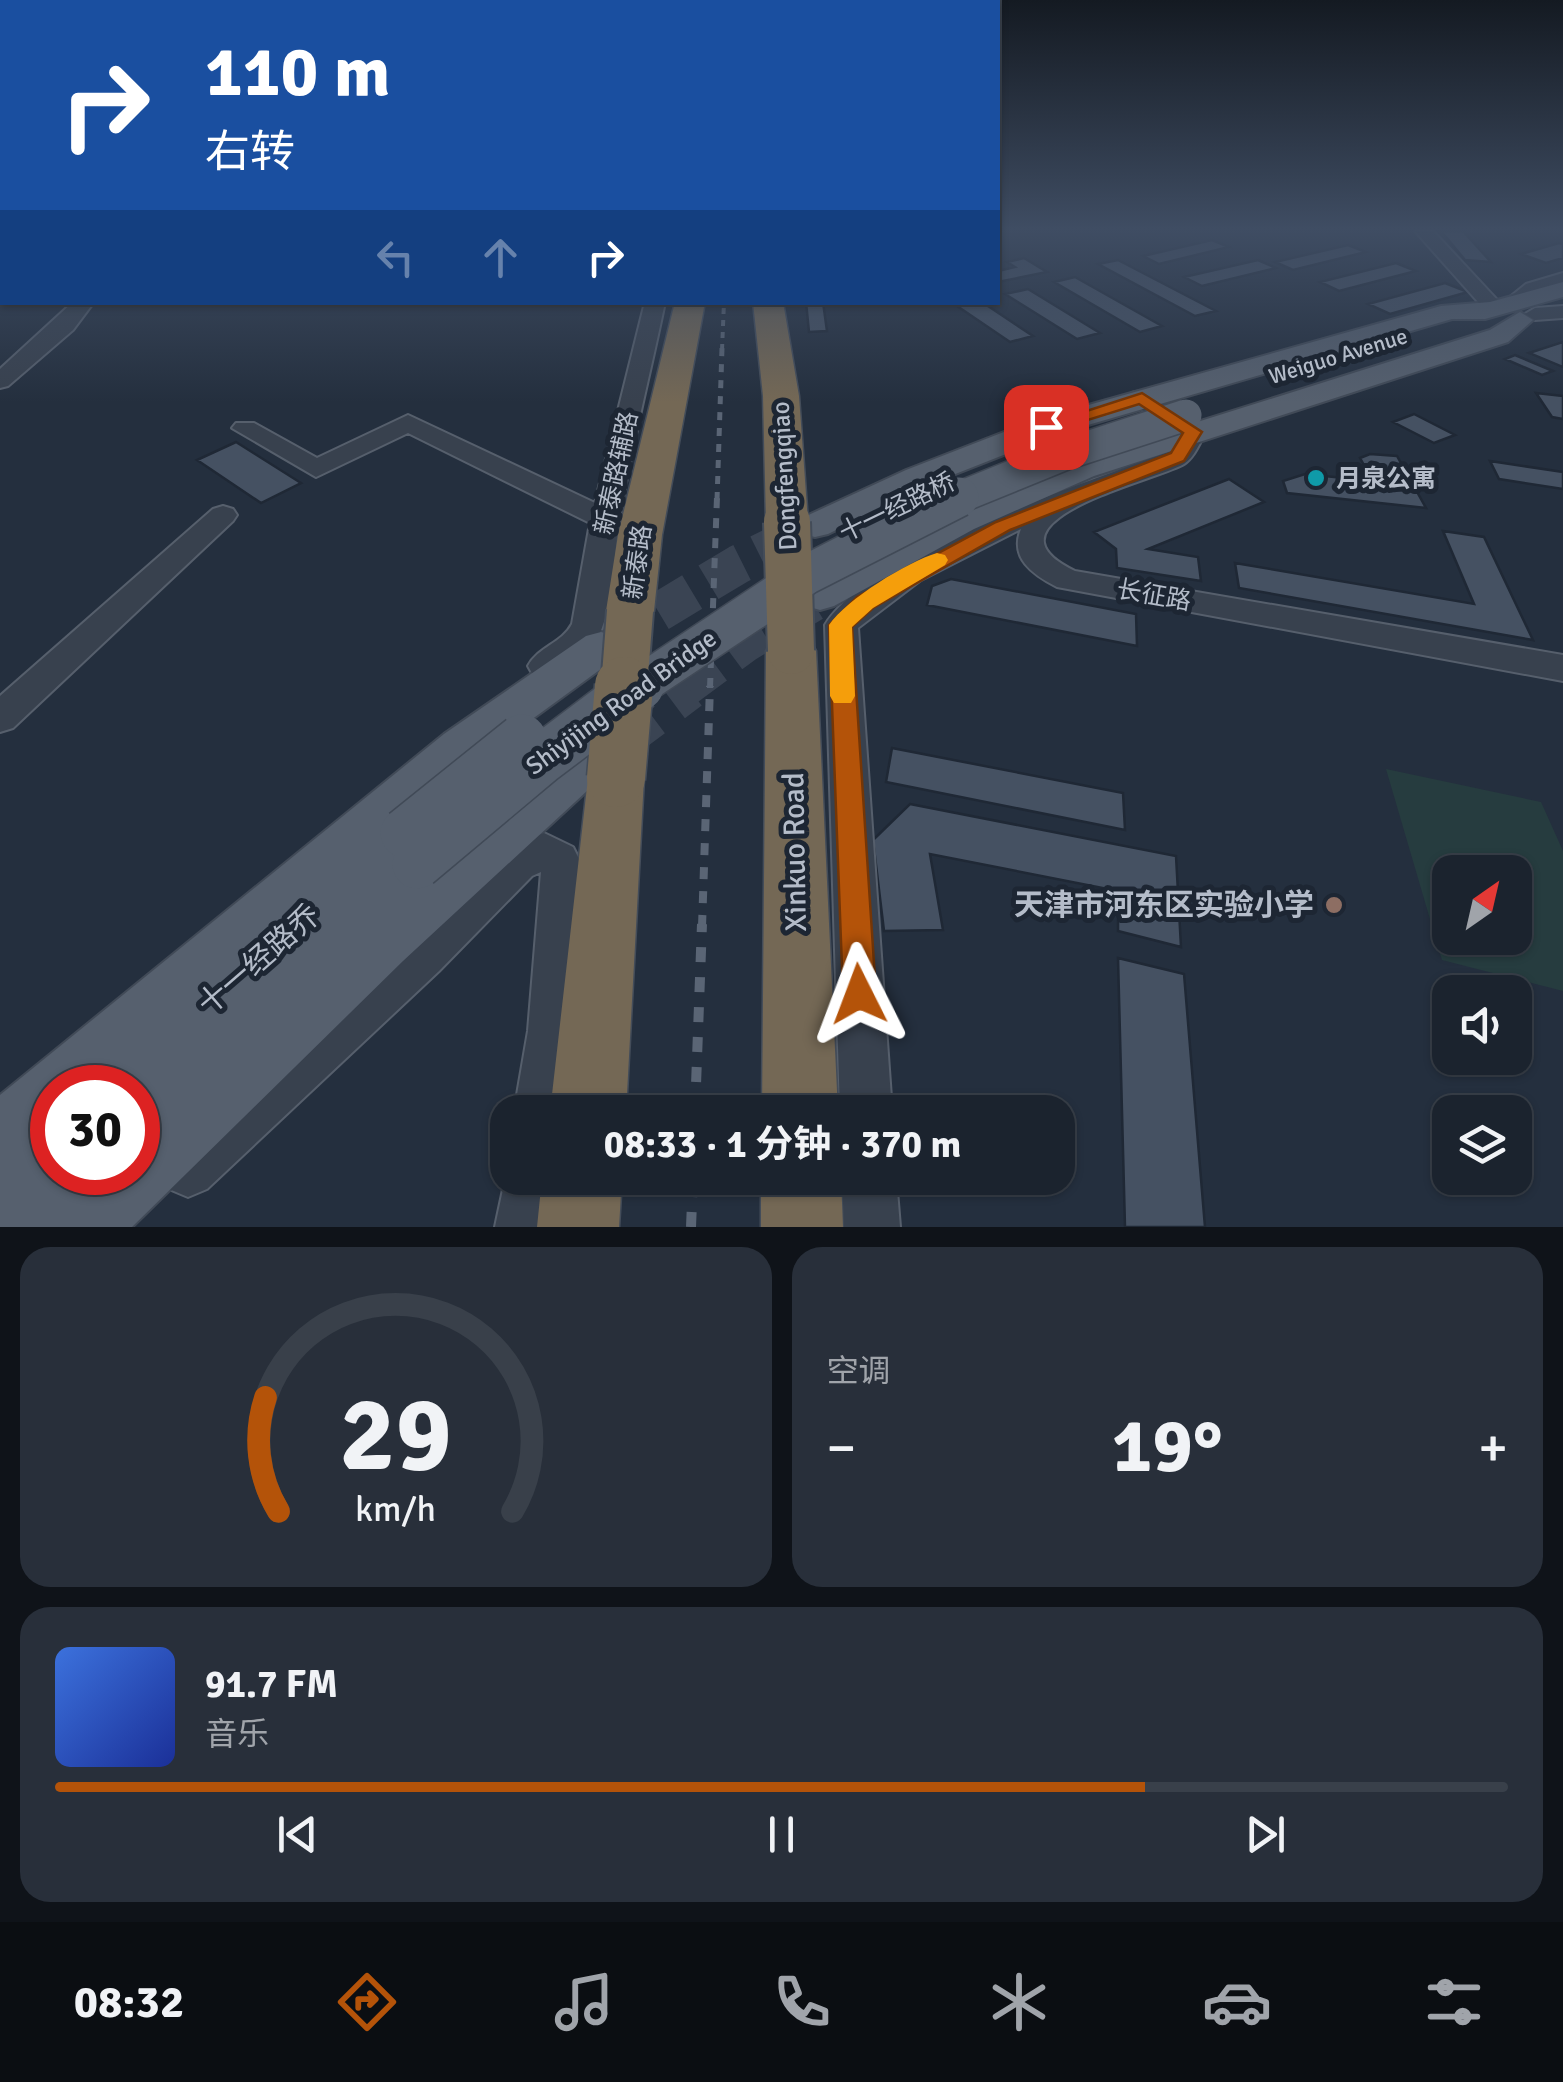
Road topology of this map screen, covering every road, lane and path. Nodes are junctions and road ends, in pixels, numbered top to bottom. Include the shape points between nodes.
1 (1498, 288) edge
2 (82, 305) edge
3 (654, 305) edge
4 (675, 305) edge
5 (689, 305) edge
6 (1521, 306) edge
7 (771, 308) edge
8 (1563, 312) edge
9 (678, 348) junction
10 (0, 380) edge
11 (1173, 413) junction
12 (245, 428) dead end
13 (1054, 504) junction
14 (223, 516) dead end
15 (605, 518) junction
16 (811, 553) junction
17 (603, 634) junction
18 (791, 651) joint
19 (1563, 668) edge
20 (0, 718) edge
21 (600, 771) junction
22 (411, 849) junction
23 (84, 1065) edge
24 (143, 1065) edge
25 (160, 1095) edge
26 (543, 1095) edge
27 (589, 1095) edge
28 (800, 1095) edge
29 (865, 1095) edge
30 (30, 1111) edge
31 (0, 1120) edge
32 (0, 1137) edge
33 (30, 1161) edge
34 (0, 1188) edge
35 (52, 1195) edge
36 (527, 1195) edge
37 (581, 1195) edge
38 (801, 1195) edge
39 (871, 1195) edge
40 (17, 1227) edge
41 (82, 1227) edge
42 (126, 1227) edge
43 (522, 1227) edge
44 (578, 1227) edge
45 (802, 1227) edge
46 (872, 1227) edge

1 - 6 street
2 - 10 street
3 - 15 street, 新泰路辅路
4 - 9 main road
5 - 9 highway
6 - 8 street
6 - 11 main road via 1450,311
6 - 11 main road via 1499,336
7 - 16 highway, Dongfengqiao
9 - 17 highway, 新泰路 via 640,535
11 - 13 street via 1178,457
11 - 16 main road, Shiyijing Road Bridge, bridge
11 - 16 main road via 994,446
11 - 22 main road, 十一经路桥, bridge via 972,472 781,566 590,690
12 - 15 street via 316,469 408,423
13 - 19 street, 长征路 via 1033,530 1031,551 1038,564 1068,580
13 - 29 street via 924,567 865,602 841,625
14 - 20 street
15 - 17 street, 新泰路辅路 via 588,624
16 - 18 highway, Dongfengqiao, bridge
16 - 22 main road, Shiyijing Road Bridge, bridge via 736,618
17 - 21 highway, 新泰路, bridge
17 - 23 main road
17 - 31 street via 475,716 254,891
18 - 28 highway, Xinkuo Road
21 - 27 highway
21 - 41 main road via 382,942
22 - 24 main road, 十一经路乔
22 - 25 main road, Shiyijing Road Bridge
26 - 42 street via 563,870 544,852 517,863
30 - 32 main road
33 - 34 main road
35 - 40 main road
36 - 43 street
37 - 44 highway
38 - 45 highway
39 - 46 street

